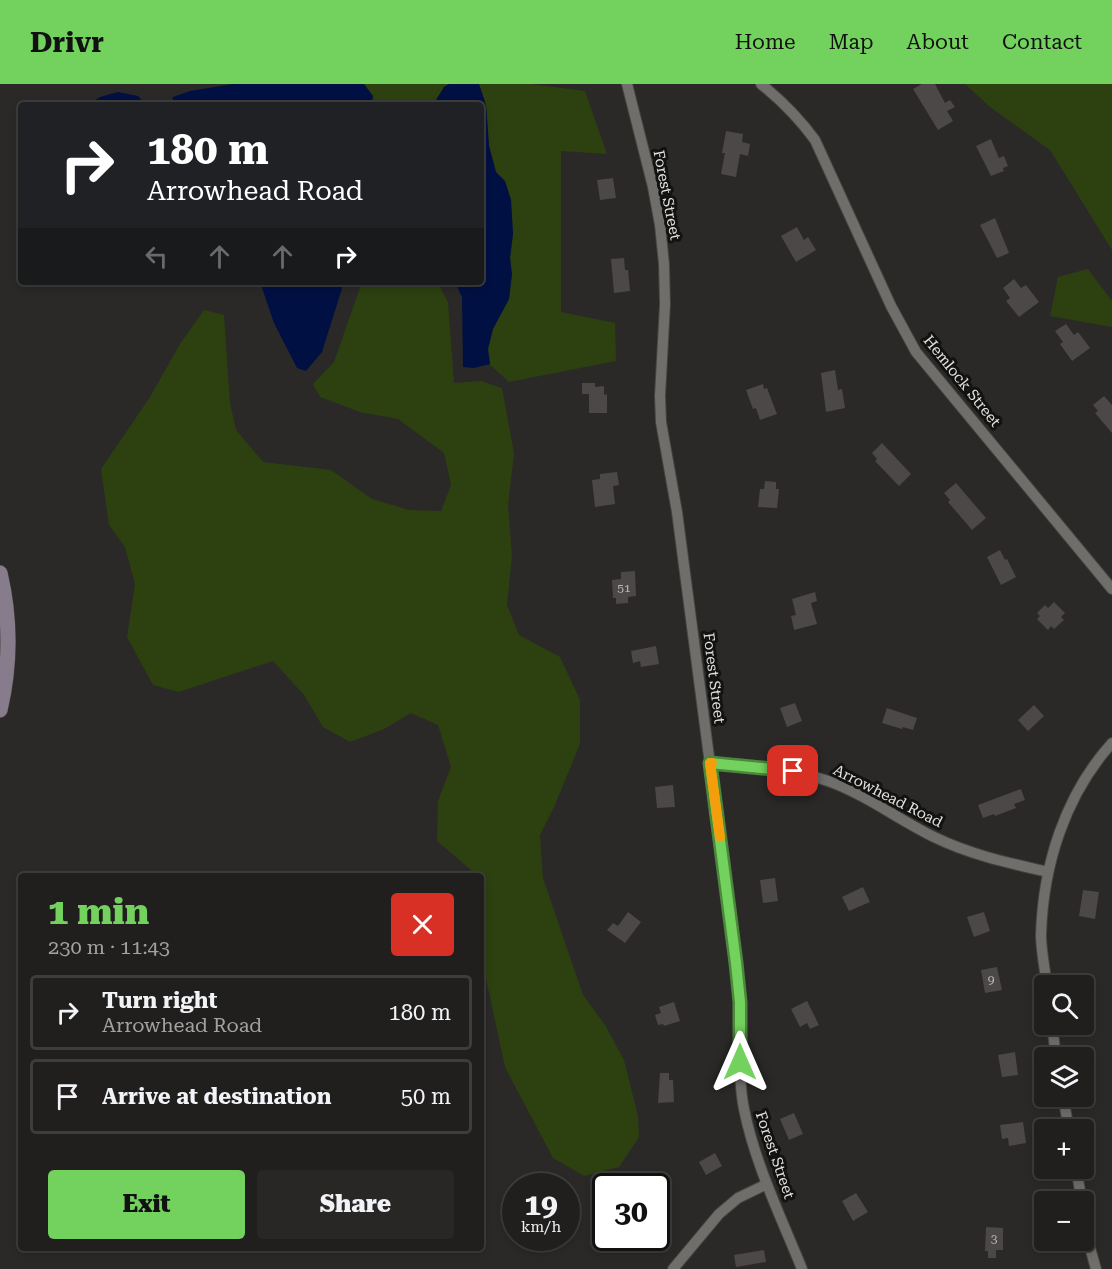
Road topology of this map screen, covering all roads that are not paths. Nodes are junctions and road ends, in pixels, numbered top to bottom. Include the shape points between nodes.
1 (627, 84) edge
2 (761, 84) edge
3 (0, 573) edge
4 (1112, 589) edge
5 (0, 710) edge
6 (1112, 743) edge
7 (710, 763) junction
8 (1048, 872) junction
9 (1046, 975) edge
10 (767, 1184) junction
11 (1091, 1251) edge
12 (673, 1269) edge
13 (802, 1269) edge
14 (1096, 1269) edge

1 - 7 street, Forest Street via 660,225 665,304 661,422 677,512
2 - 4 street, Hemlock Street via 799,118 814,140 916,352
3 - 5 street via 10,642
6 - 8 street via 1077,791 1057,837
7 - 8 street, Arrowhead Road via 806,774 847,789 970,852
7 - 10 street, Forest Street via 740,1002 743,1107
8 - 9 street via 1041,936
10 - 12 street via 738,1198 718,1214
10 - 13 street, Forest Street
11 - 14 street

